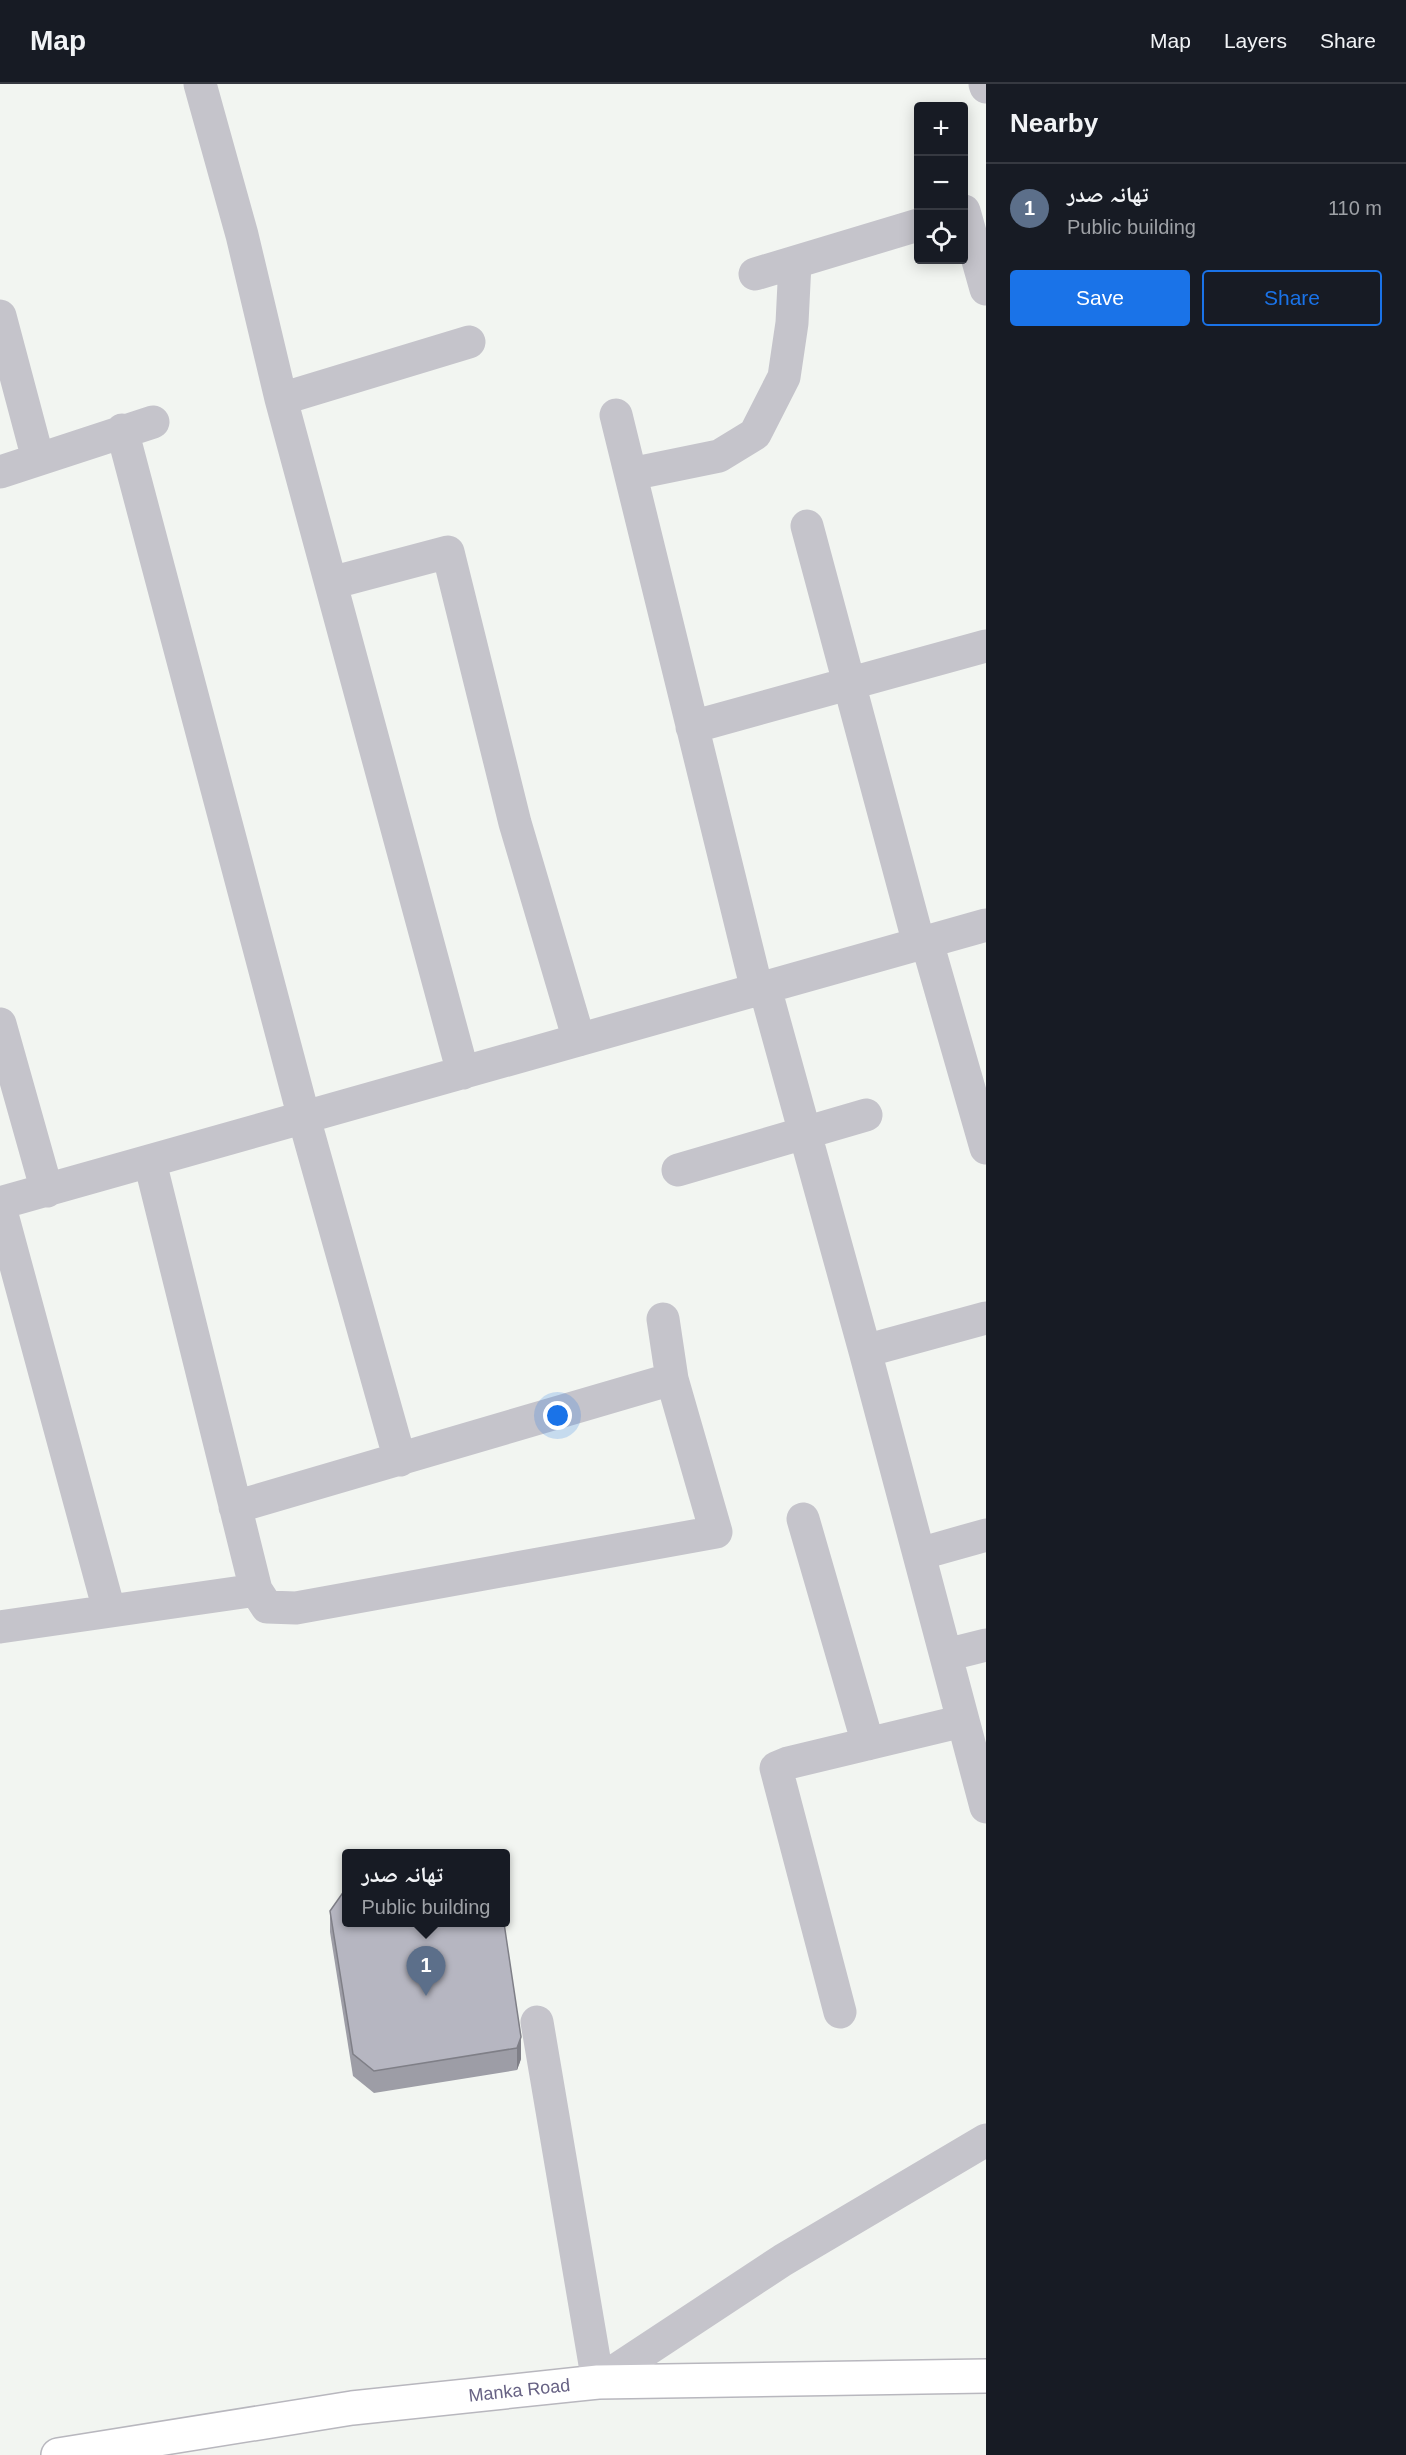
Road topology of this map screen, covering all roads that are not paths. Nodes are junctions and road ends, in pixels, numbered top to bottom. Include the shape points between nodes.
1 (200, 84) edge
2 (971, 209) edge
3 (914, 226) edge
4 (795, 263) junction
5 (755, 274) dead end
6 (986, 289) edge
7 (0, 316) edge
8 (469, 342) dead end
9 (281, 399) junction
10 (616, 415) dead end
11 (153, 422) dead end
12 (122, 430) junction
13 (38, 459) junction
14 (0, 472) edge
15 (631, 474) junction
16 (807, 526) dead end
17 (331, 583) junction
18 (986, 646) edge
19 (848, 684) junction
20 (692, 727) junction
21 (986, 925) edge
22 (923, 943) junction
23 (761, 989) junction
24 (0, 1024) edge
25 (579, 1040) junction
26 (463, 1073) junction
27 (866, 1115) dead end
28 (304, 1118) junction
29 (804, 1133) junction
30 (986, 1148) edge
31 (150, 1162) junction
32 (678, 1170) dead end
33 (47, 1191) junction
34 (0, 1205) edge
35 (986, 1318) edge
36 (663, 1319) dead end
37 (865, 1352) junction
38 (672, 1379) junction
39 (400, 1460) junction
40 (235, 1507) junction
41 (803, 1519) dead end
42 (986, 1535) edge
43 (919, 1554) junction
44 (256, 1590) junction
45 (109, 1610) junction
46 (0, 1627) edge
47 (986, 1645) edge
48 (946, 1655) junction
49 (963, 1721) junction
50 (868, 1744) junction
51 (986, 1807) edge
52 (840, 2012) dead end
53 (537, 2022) dead end
54 (986, 2140) edge
55 (986, 2376) edge
56 (598, 2382) junction
57 (58, 2455) edge

1 - 9 street via 242,235
2 - 6 street
3 - 4 street
4 - 5 street
4 - 15 street via 784,377 754,434 719,456
7 - 13 street
8 - 9 street
9 - 17 street
10 - 15 street
11 - 12 street
12 - 13 street
12 - 28 street
13 - 14 street
15 - 20 street
16 - 19 street
17 - 25 street via 448,552 516,823
17 - 26 street
18 - 19 street
19 - 20 street
19 - 22 street
20 - 23 street
21 - 22 street
22 - 23 street
22 - 30 street
23 - 25 street
23 - 29 street
24 - 33 street
25 - 26 street
26 - 28 street
27 - 29 street
28 - 31 street
28 - 39 street
29 - 32 street
29 - 37 street
31 - 33 street
31 - 40 street
33 - 34 street
34 - 45 street
35 - 37 street
36 - 38 street
37 - 43 street
38 - 39 street
38 - 44 street via 716,1532 296,1608 267,1607
39 - 40 street
40 - 44 street
41 - 50 street
42 - 43 street
43 - 48 street
44 - 45 street
45 - 46 street
47 - 48 street
48 - 49 street
49 - 50 street
49 - 51 street
50 - 52 street via 776,1768
53 - 56 street
54 - 56 street via 783,2260
55 - 56 main road, Manka Road
56 - 57 main road, Manka Road via 352,2408

